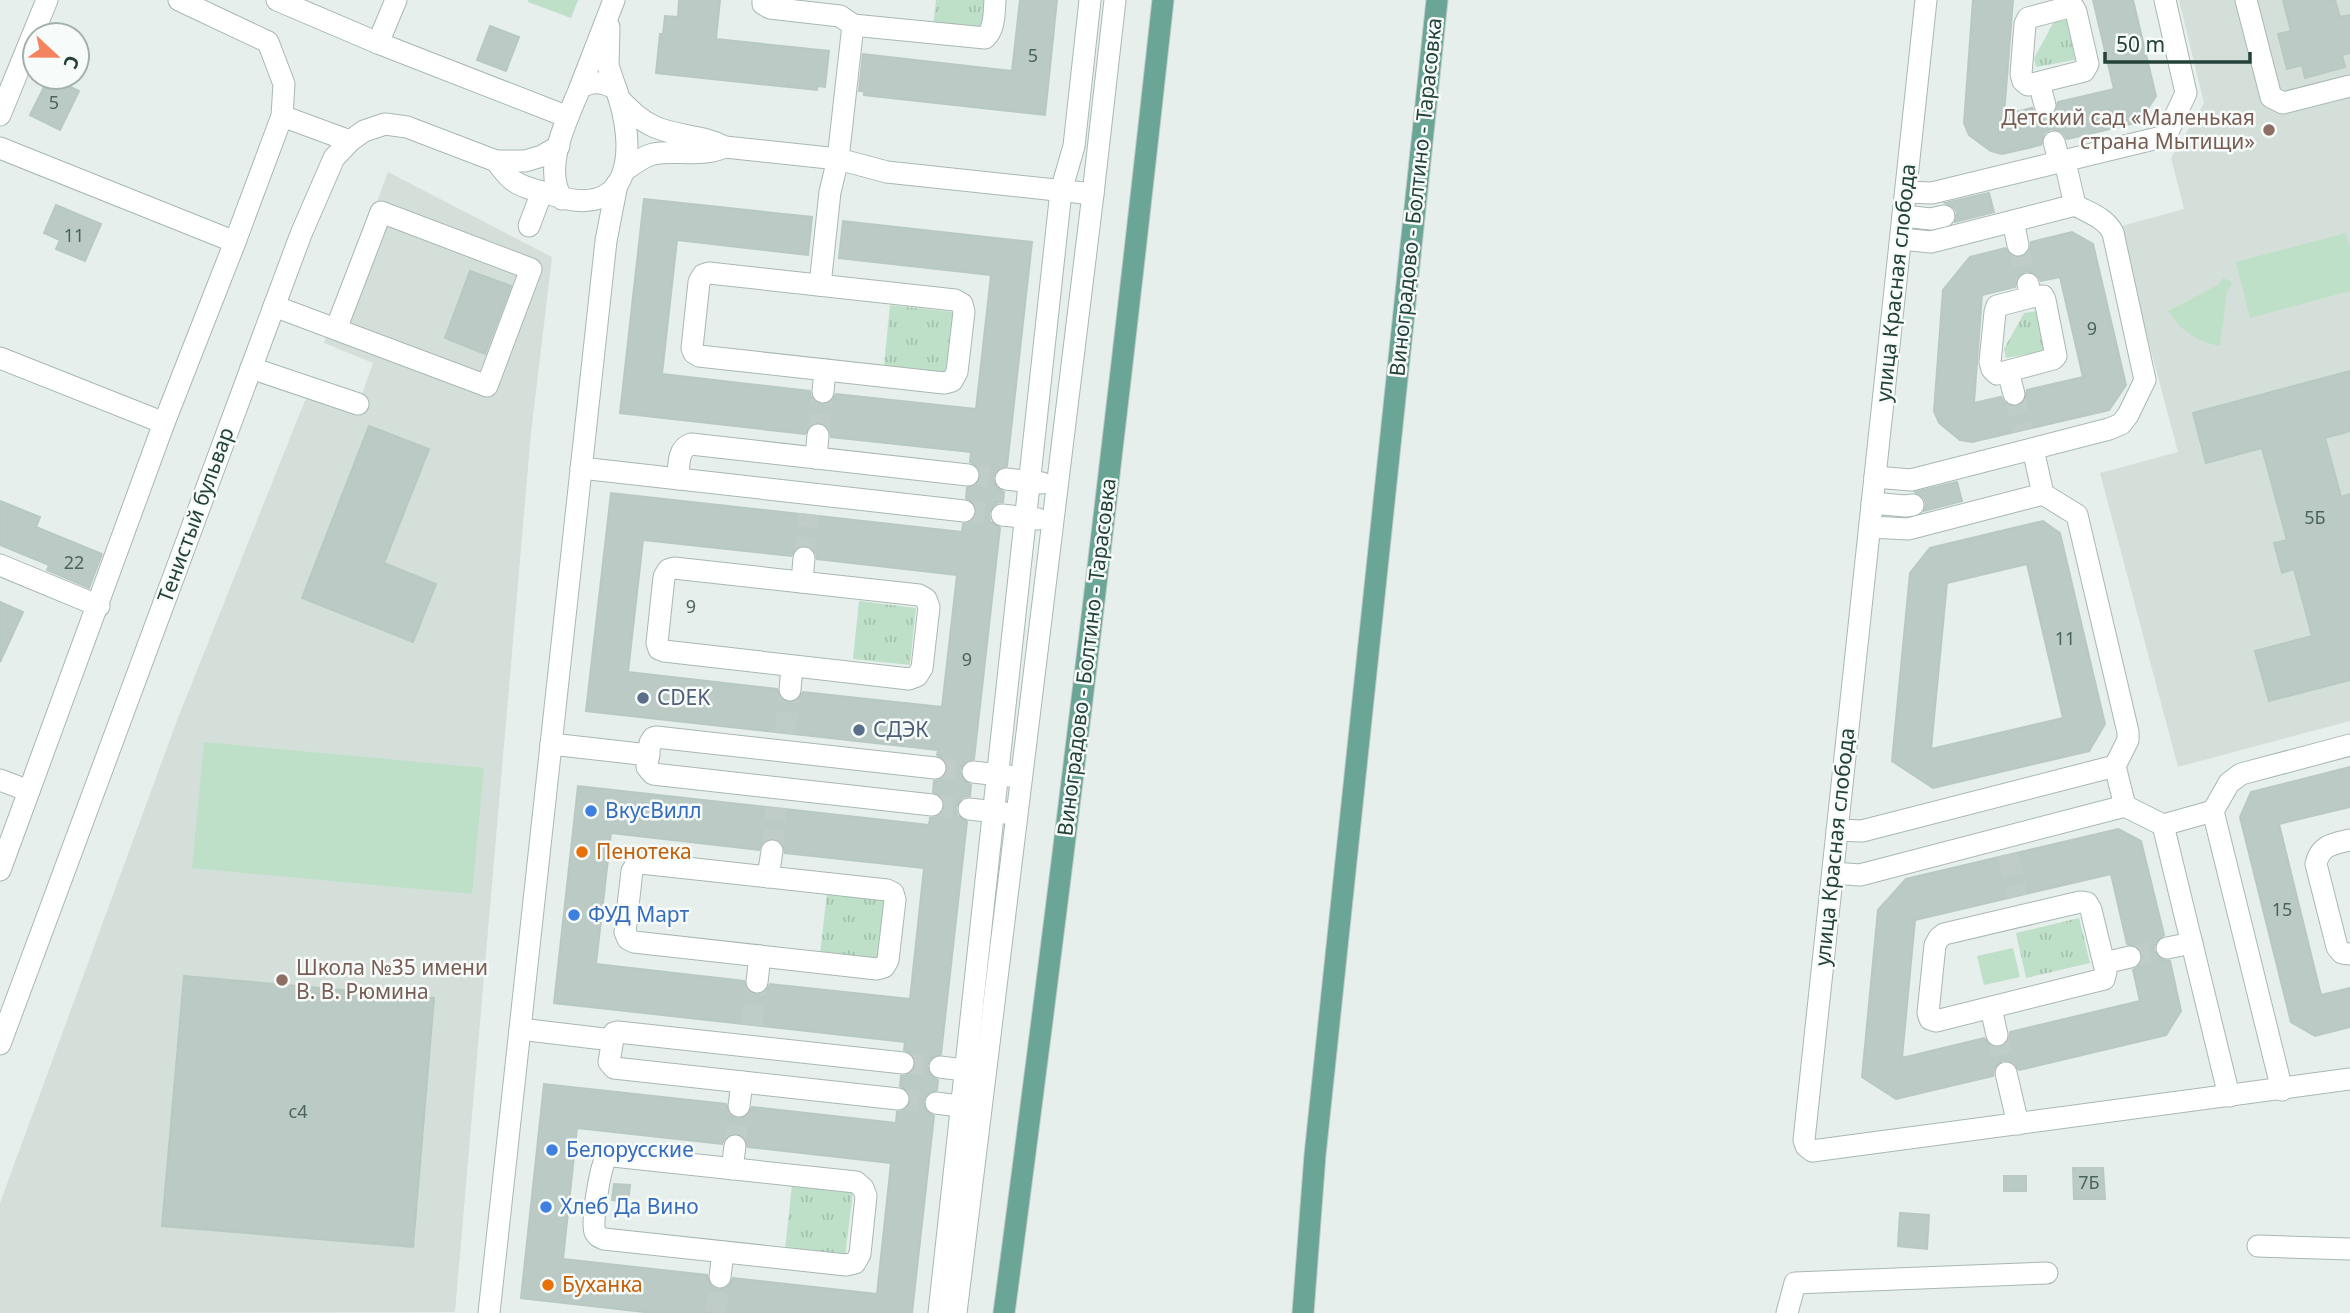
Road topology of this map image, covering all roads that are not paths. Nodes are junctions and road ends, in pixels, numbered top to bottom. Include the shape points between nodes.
1 (47, 0) edge
2 (179, 0) edge
3 (277, 0) edge
4 (396, 0) edge
5 (763, 0) edge
6 (995, 0) edge
7 (1090, 0) edge
8 (1115, 0) edge
9 (1163, 0) edge
10 (1437, 0) edge
11 (1926, 0) edge
12 (2165, 0) edge
13 (2246, 0) edge
14 (612, 4) edge
15 (2060, 4) edge
16 (805, 6) edge
17 (853, 25) junction
18 (379, 43) junction
19 (2039, 83) junction
20 (2350, 86) edge
21 (580, 88) junction
22 (618, 94) junction
23 (2045, 105) tunnel mouth
24 (0, 115) edge
25 (282, 116) junction
26 (568, 117) junction
27 (350, 141) junction
28 (2054, 142) tunnel mouth
29 (559, 146) junction
30 (725, 147) junction
31 (0, 148) edge
32 (838, 159) junction
33 (496, 161) junction
34 (2062, 162) junction
35 (621, 178) junction
36 (1061, 191) junction
37 (1906, 191) junction
38 (542, 192) junction
39 (1093, 194) junction
40 (572, 201) junction
41 (2075, 205) junction
42 (1903, 216) junction
43 (1944, 216) dead end
44 (2013, 221) junction
45 (529, 226) dead end
46 (607, 234) junction
47 (1901, 239) junction
48 (235, 243) junction
49 (2018, 245) tunnel mouth
50 (820, 285) junction
51 (274, 306) junction
52 (336, 329) junction
53 (0, 358) edge
54 (251, 368) junction
55 (825, 370) junction
56 (2008, 372) junction
57 (823, 392) tunnel mouth
58 (2014, 394) tunnel mouth
59 (358, 404) dead end
60 (164, 423) junction
61 (818, 435) tunnel mouth
62 (2028, 443) junction
63 (816, 458) junction
64 (582, 468) junction
65 (968, 475) tunnel mouth
66 (1875, 477) junction
67 (678, 479) junction
68 (1006, 479) tunnel mouth
69 (1029, 482) junction
70 (1058, 485) junction
71 (2043, 494) junction
72 (1872, 503) junction
73 (1913, 505) dead end
74 (964, 511) tunnel mouth
75 (1002, 515) tunnel mouth
76 (1025, 518) junction
77 (1053, 521) junction
78 (1870, 527) junction
79 (804, 558) tunnel mouth
80 (0, 565) edge
81 (802, 582) junction
82 (99, 606) junction
83 (792, 666) junction
84 (790, 690) tunnel mouth
85 (551, 744) junction
86 (2350, 745) edge
87 (649, 755) junction
88 (2115, 766) junction
89 (936, 768) tunnel mouth
90 (973, 772) tunnel mouth
91 (997, 775) junction
92 (1021, 777) junction
93 (0, 780) edge
94 (29, 791) junction
95 (932, 805) tunnel mouth
96 (2125, 806) junction
97 (969, 809) tunnel mouth
98 (2213, 811) junction
99 (993, 812) junction
100 (1017, 814) junction
101 (2163, 825) junction
102 (1837, 830) junction
103 (2350, 840) edge
104 (772, 851) tunnel mouth
105 (0, 870) edge
106 (1833, 873) junction
107 (768, 877) junction
108 (2192, 943) junction
109 (2166, 948) tunnel mouth
110 (2350, 954) edge
111 (760, 956) junction
112 (2130, 957) tunnel mouth
113 (2104, 963) junction
114 (757, 982) tunnel mouth
115 (1991, 1008) junction
116 (520, 1030) junction
117 (1997, 1035) tunnel mouth
118 (612, 1040) junction
119 (0, 1044) edge
120 (902, 1063) tunnel mouth
121 (940, 1067) tunnel mouth
122 (975, 1071) junction
123 (2006, 1073) tunnel mouth
124 (2350, 1079) edge
125 (742, 1082) junction
126 (2282, 1090) junction
127 (2229, 1096) junction
128 (898, 1099) tunnel mouth
129 (936, 1103) tunnel mouth
130 (739, 1106) tunnel mouth
131 (971, 1107) junction
132 (2018, 1124) junction
133 (735, 1146) tunnel mouth
134 (732, 1169) junction
135 (2258, 1247) dead end
136 (2350, 1249) edge
137 (723, 1252) junction
138 (2048, 1272) dead end
139 (720, 1277) tunnel mouth
140 (489, 1313) edge
141 (939, 1313) edge
142 (956, 1313) edge
143 (1004, 1313) edge
144 (1303, 1313) edge
145 (1787, 1313) edge

1 - 24 street
2 - 25 street via 268,41 284,84
3 - 18 street
4 - 18 street
5 - 16 street via 770,8
6 - 17 street via 992,27 985,38
7 - 36 street via 1074,146
8 - 39 street
9 - 143 main road, Виноградово - Болтино - Тарасовка via 1124,357
10 - 144 main road, Виноградово - Болтино - Тарасовка via 1315,1155
11 - 37 street, улица Красная слобода
12 - 34 street via 2186,86 2170,131 2160,139
13 - 20 street via 2271,97 2283,103
14 - 21 street
14 - 22 street via 608,66
15 - 19 street via 2032,15 2025,24 2021,78 2028,85
15 - 19 street via 2076,12 2087,68
16 - 17 street via 841,16
17 - 32 street
18 - 26 street
19 - 23 street
21 - 22 street via 598,82
21 - 26 street
22 - 30 street via 638,117 656,128
22 - 35 street via 629,140
25 - 27 street
25 - 48 street
26 - 29 street
27 - 33 street, Тенистый бульвар via 385,124 407,127
27 - 51 street, Тенистый бульвар via 334,158 312,204
28 - 34 street
29 - 33 street, Тенистый бульвар via 525,161
29 - 40 street via 555,187
30 - 32 street
30 - 35 street via 710,153 654,154 638,160
31 - 48 street
32 - 36 street via 887,172
32 - 50 street
33 - 38 street, Тенистый бульвар via 513,181
34 - 37 street via 1932,193
34 - 41 street
35 - 40 street via 603,198
35 - 46 street
36 - 39 street
36 - 69 street
37 - 42 street, улица Красная слобода
38 - 40 street, Тенистый бульвар
38 - 45 street
39 - 70 street
40 - 46 street via 597,216
41 - 44 street
41 - 62 street via 2103,219 2113,233 2145,380 2121,424
42 - 43 street
42 - 47 street, улица Красная слобода
44 - 47 street via 1931,242
44 - 49 street
46 - 64 street
47 - 66 street, улица Красная слобода
48 - 60 street
50 - 55 street via 703,275 692,348 699,356
50 - 55 street via 955,300 964,312 952,381
51 - 52 street
51 - 54 street, Тенистый бульвар
52 - 52 street via 487,386 531,270 381,212
53 - 60 street
54 - 59 street
54 - 119 street, Тенистый бульвар
55 - 57 street
56 - 56 street via 1997,374 1991,366 1995,312 2001,303 2029,290 2045,300 2056,356
56 - 58 street
60 - 82 street
61 - 63 street
62 - 66 street via 1911,481
62 - 71 street
63 - 65 street
63 - 67 street via 691,444 681,452
64 - 67 street
64 - 85 street
66 - 72 street, улица Красная слобода
67 - 74 street via 810,504
68 - 69 street
69 - 70 street
69 - 76 street
70 - 77 street
71 - 78 street via 1908,529
71 - 88 street via 2072,510 2081,523 2128,732
72 - 73 street
72 - 78 street, улица Красная слобода
75 - 76 street
76 - 77 street
76 - 91 street
77 - 92 street
78 - 102 street, улица Красная слобода
79 - 81 street
80 - 82 street
81 - 83 street via 919,595 929,607 927,630 922,668 918,676 909,679
81 - 83 street via 674,568 664,578 659,649
82 - 94 street
83 - 84 street
85 - 87 street
85 - 116 street
86 - 98 street via 2241,774
87 - 89 street via 656,737 784,742
87 - 95 street via 647,767 653,774 777,798
88 - 96 street
88 - 102 street via 1862,831
90 - 91 street
91 - 92 street
91 - 99 street
92 - 100 street
93 - 94 street
94 - 105 street
96 - 101 street
96 - 106 street via 2005,847 1860,875
97 - 99 street
98 - 101 street
98 - 126 street
99 - 100 street
99 - 122 street
100 - 122 street
101 - 108 street
102 - 106 street, улица Красная слобода
103 - 110 street via 2326,846 2316,864 2337,947
104 - 107 street
106 - 132 street, улица Красная слобода via 1806,1146 1812,1151
107 - 111 street via 887,890 895,900 888,960 877,970
107 - 111 street via 641,863 632,871 625,932 634,942
108 - 109 street
108 - 127 street
111 - 114 street
112 - 113 street
113 - 115 street via 2104,979 2098,983
113 - 115 street via 2087,903 2019,906 1944,934 1936,945 1930,1019
115 - 117 street
116 - 118 street
116 - 140 street
118 - 120 street via 618,1032 751,1036
118 - 125 street via 609,1062 614,1068
121 - 122 street
122 - 131 street
123 - 132 street
124 - 126 street, улица Красная слобода
125 - 128 street
125 - 130 street
126 - 127 street, улица Красная слобода
127 - 132 street, улица Красная слобода
129 - 131 street
131 - 141 street
131 - 142 street
133 - 134 street
134 - 137 street via 613,1156 601,1166 596,1202 594,1228 604,1240
134 - 137 street via 856,1182 866,1196 865,1208 855,1263
135 - 136 street
137 - 139 street
138 - 145 street via 1795,1283

